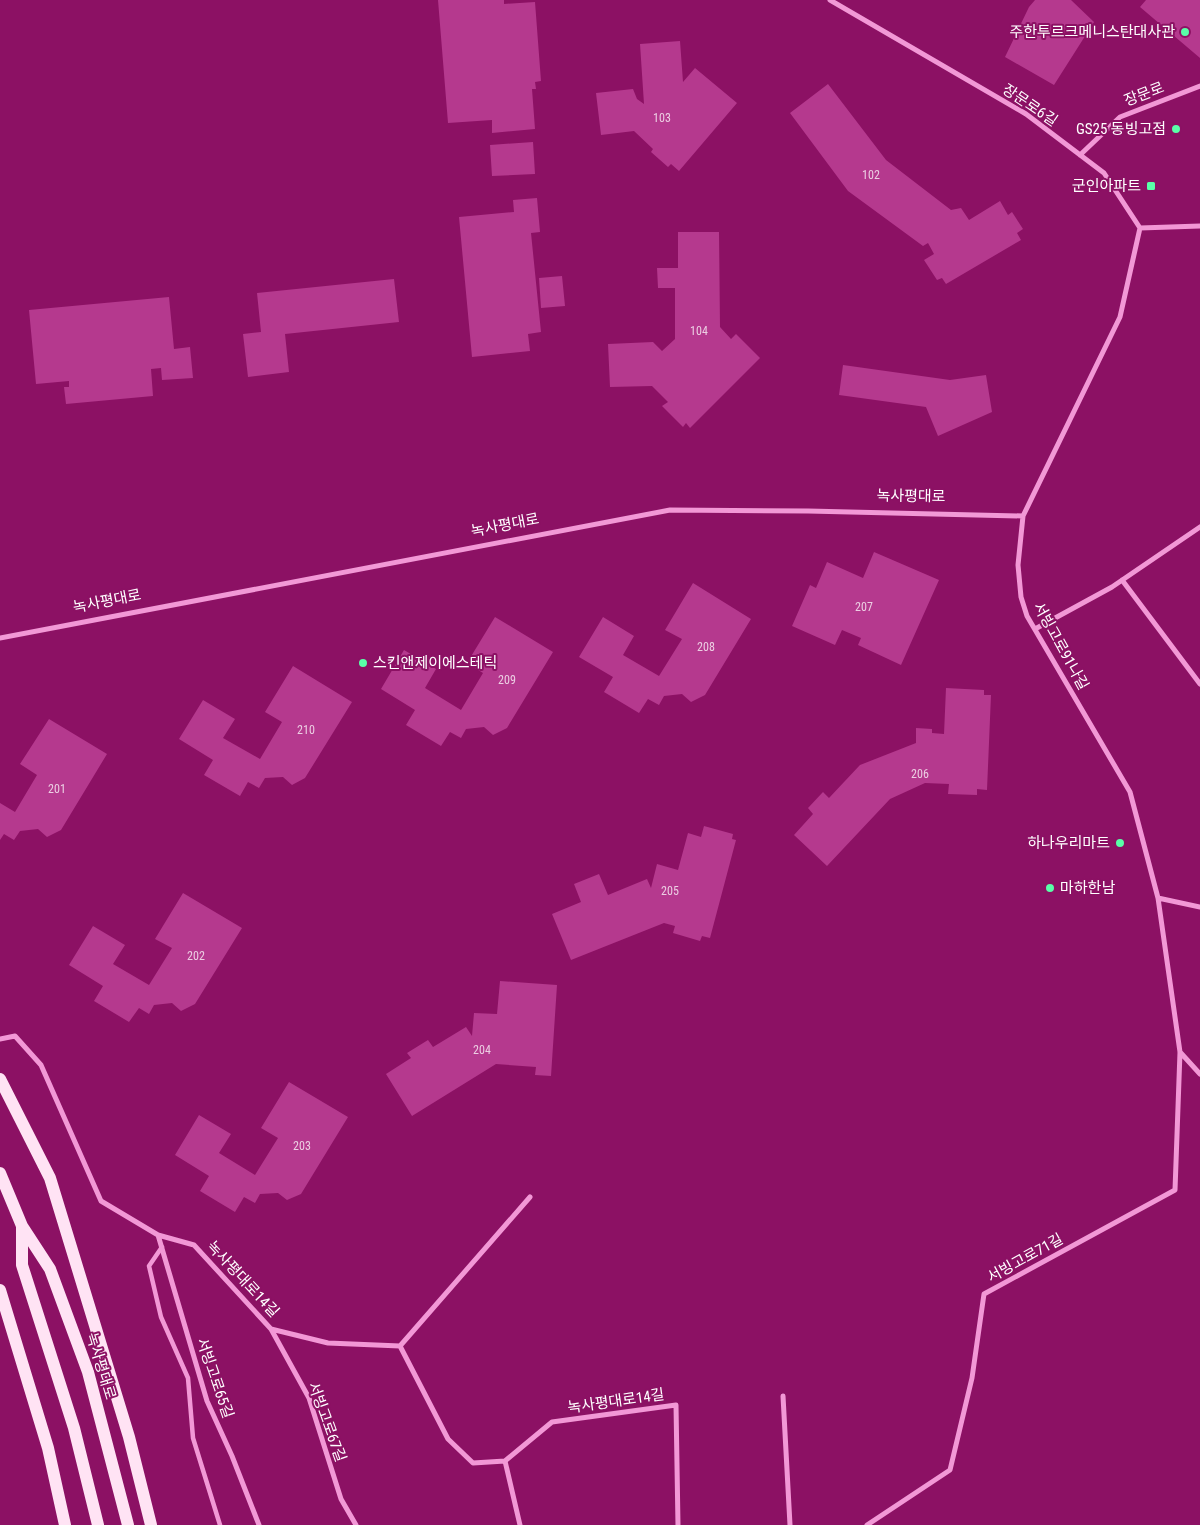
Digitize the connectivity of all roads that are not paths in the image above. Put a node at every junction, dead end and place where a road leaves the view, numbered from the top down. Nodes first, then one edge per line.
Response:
1 (830, 0) edge
2 (1200, 86) edge
3 (1080, 155) junction
4 (1200, 226) edge
5 (1140, 228) junction
6 (1023, 516) junction
7 (1200, 527) edge
8 (1122, 580) junction
9 (1035, 629) junction
10 (0, 638) edge
11 (1200, 684) edge
12 (1158, 898) junction
13 (1200, 907) edge
14 (0, 1040) edge
15 (1180, 1052) junction
16 (1200, 1074) edge
17 (0, 1079) edge
18 (0, 1172) edge
19 (530, 1198) dead end
20 (22, 1226) junction
21 (158, 1235) junction
22 (162, 1248) junction
23 (0, 1290) edge
24 (271, 1328) junction
25 (400, 1346) junction
26 (783, 1396) dead end
27 (505, 1461) junction
28 (65, 1525) edge
29 (98, 1525) edge
30 (128, 1525) edge
31 (151, 1525) edge
32 (220, 1525) edge
33 (259, 1525) edge
34 (356, 1525) edge
35 (520, 1525) edge
36 (678, 1525) edge
37 (790, 1525) edge
38 (867, 1525) edge

1 - 3 street, 장문로6길
2 - 3 street, 장문로
3 - 5 street, 장문로6길
4 - 5 street
5 - 6 street, 서빙고로91나길
6 - 9 street, 서빙고로91나길
6 - 10 street, 녹사평대로
7 - 8 street
8 - 9 street
8 - 11 street
9 - 12 street, 서빙고로91나길
12 - 13 street
12 - 15 street, 서빙고로91나길
14 - 21 street, 녹사평대로14길
15 - 16 street
15 - 38 street, 서빙고로71길
17 - 31 main road
18 - 20 main road, 녹사평대로
19 - 25 street
20 - 29 main road, 녹사평대로
20 - 30 main road, 녹사평대로
21 - 22 street, 서빙고로65길
21 - 24 street, 녹사평대로14길
22 - 32 street
22 - 33 street, 서빙고로65길
23 - 28 main road
24 - 25 street, 녹사평대로14길
24 - 34 street, 서빙고로67길
25 - 27 street
26 - 37 street
27 - 35 street
27 - 36 street, 녹사평대로14길

